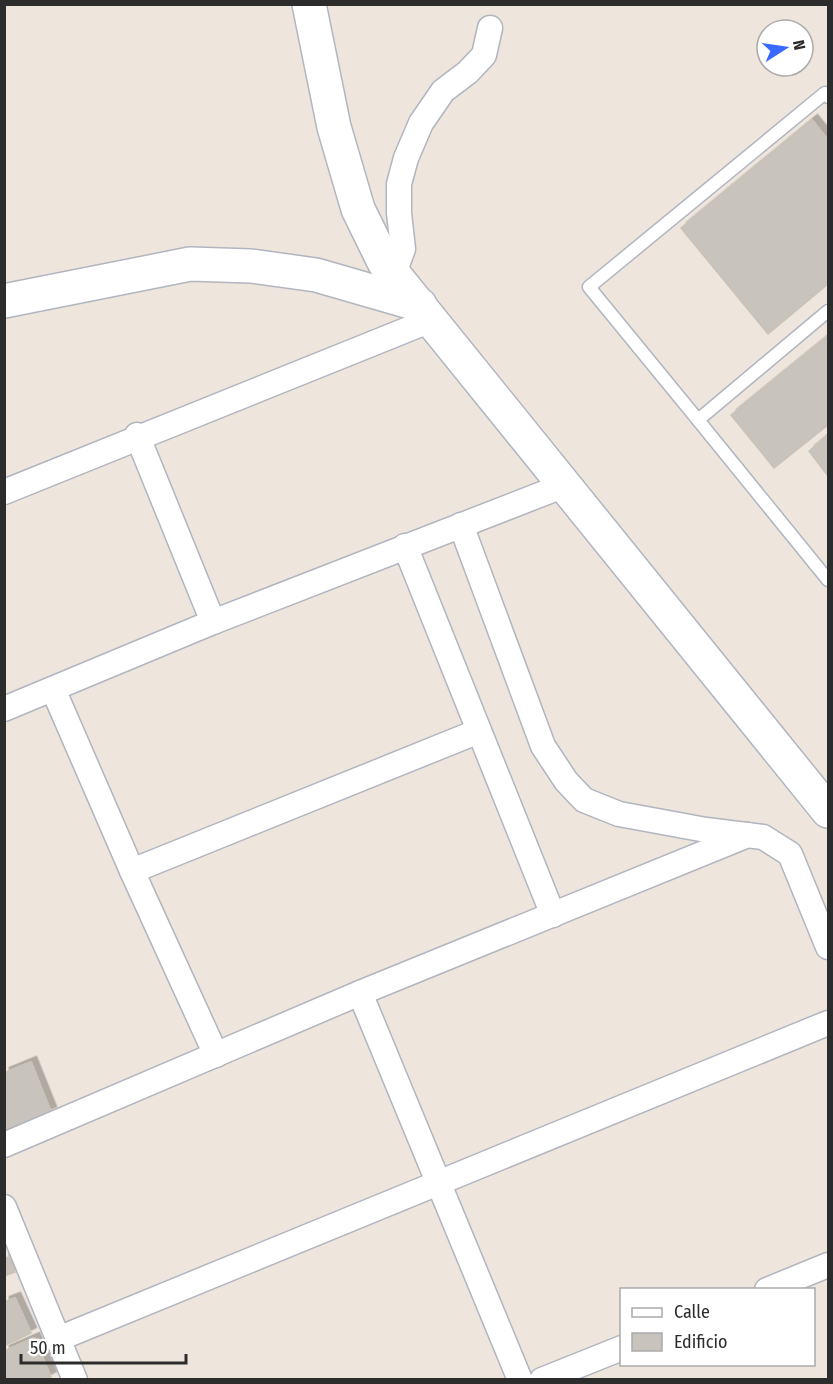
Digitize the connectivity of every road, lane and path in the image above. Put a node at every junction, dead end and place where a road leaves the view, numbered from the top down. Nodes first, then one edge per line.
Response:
1 (309, 4) edge
2 (490, 28) dead end
3 (828, 97) edge
4 (394, 273) junction
5 (4, 301) edge
6 (828, 311) edge
7 (425, 313) junction
8 (698, 420) junction
9 (138, 436) junction
10 (565, 485) junction
11 (4, 492) edge
12 (461, 525) junction
13 (405, 546) junction
14 (828, 580) edge
15 (213, 622) junction
16 (53, 689) junction
17 (4, 709) edge
18 (479, 732) junction
19 (828, 811) edge
20 (748, 836) junction
21 (132, 872) junction
22 (553, 915) junction
23 (828, 947) edge
24 (360, 993) junction
25 (828, 1023) edge
26 (216, 1055) junction
27 (4, 1145) edge
28 (439, 1184) junction
29 (4, 1207) edge
30 (828, 1265) edge
31 (772, 1288) edge
32 (58, 1339) junction
33 (620, 1348) edge
34 (75, 1380) edge
35 (520, 1380) edge
36 (542, 1380) edge

1 - 4 street
2 - 4 street
3 - 8 lane
4 - 7 street
5 - 7 street
6 - 8 lane
7 - 9 street
7 - 10 street
8 - 14 lane
9 - 11 street
9 - 15 street
10 - 12 street
10 - 19 street
12 - 13 street
12 - 20 street
13 - 15 street
13 - 18 street
15 - 16 street
16 - 17 street
16 - 21 street
18 - 21 street
18 - 22 street
20 - 22 street
20 - 23 street
21 - 26 street
22 - 24 street
24 - 26 street
24 - 28 street
25 - 28 street
26 - 27 street
28 - 32 street
28 - 35 street
29 - 32 street
30 - 31 street
32 - 34 street
33 - 36 street

